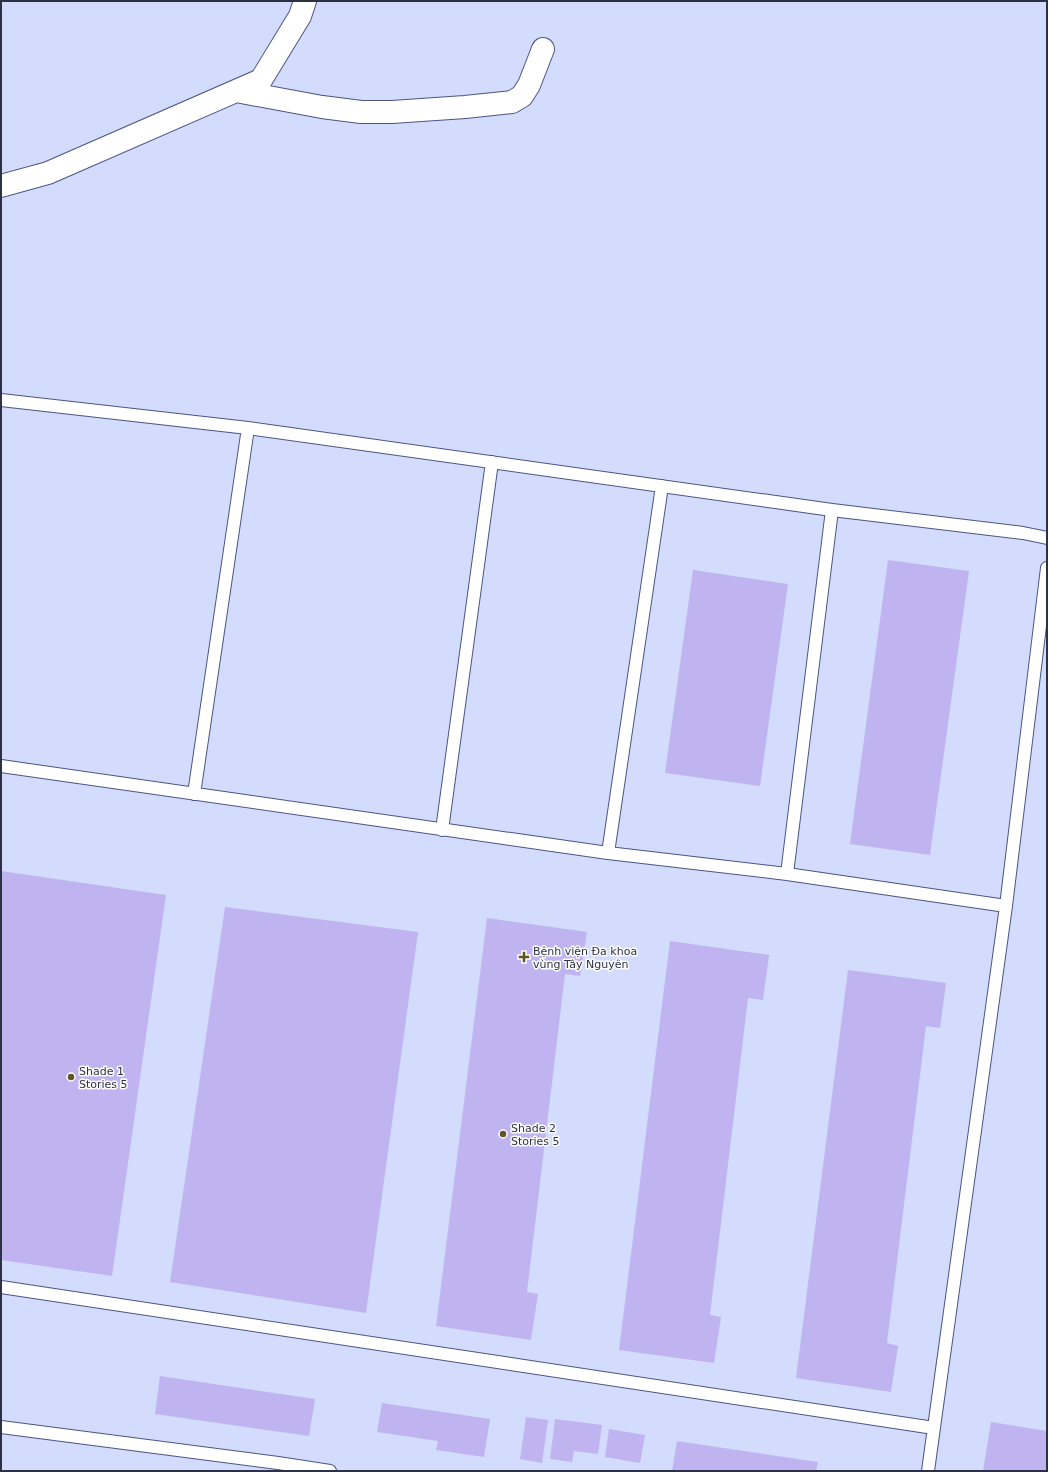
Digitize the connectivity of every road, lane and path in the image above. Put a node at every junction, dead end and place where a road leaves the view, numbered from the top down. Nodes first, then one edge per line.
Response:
1 (305, 1) edge
2 (543, 49) dead end
3 (236, 91) junction
4 (1, 186) edge
5 (1, 400) edge
6 (248, 428) junction
7 (492, 462) junction
8 (662, 486) junction
9 (832, 510) junction
10 (1047, 538) edge
11 (1047, 568) edge
12 (1, 766) edge
13 (194, 794) junction
14 (442, 830) junction
15 (608, 853) junction
16 (787, 874) junction
17 (1006, 906) junction
18 (1, 1287) edge
19 (1, 1427) edge
20 (934, 1428) junction
21 (330, 1471) edge
22 (928, 1471) edge

1 - 3 street
2 - 3 street
3 - 4 street
5 - 6 lane
6 - 7 lane
6 - 13 lane
7 - 8 lane
7 - 14 lane
8 - 9 lane
8 - 15 lane
9 - 10 lane
9 - 16 lane
11 - 17 lane
12 - 13 lane
13 - 14 lane
14 - 15 lane
15 - 16 lane
16 - 17 lane
17 - 20 lane
18 - 20 lane
19 - 21 lane
20 - 22 lane

